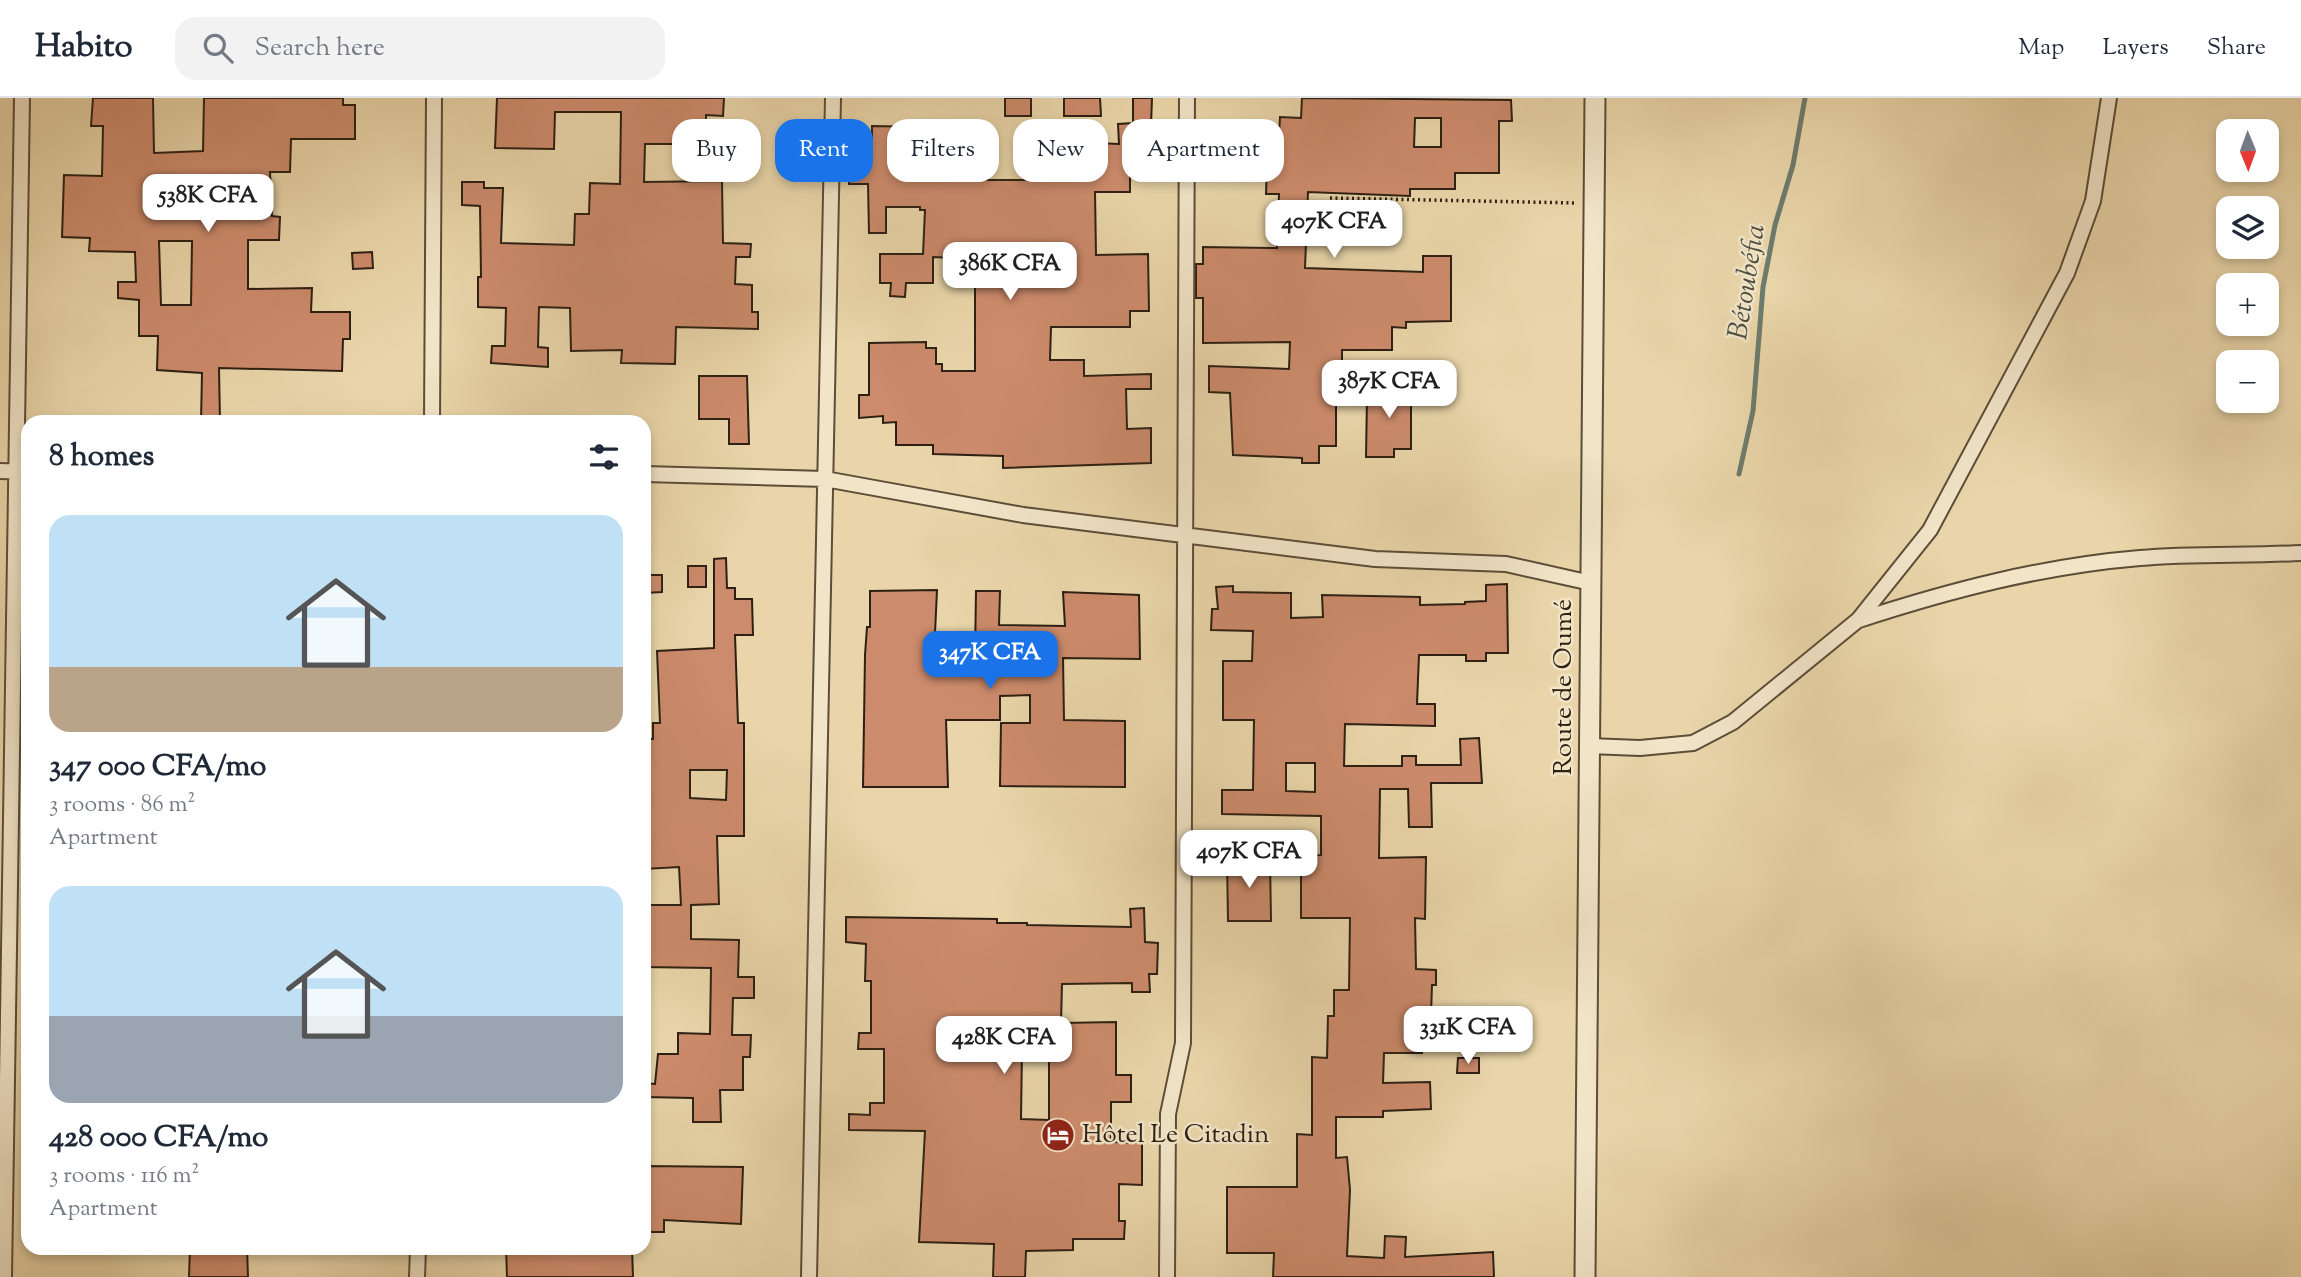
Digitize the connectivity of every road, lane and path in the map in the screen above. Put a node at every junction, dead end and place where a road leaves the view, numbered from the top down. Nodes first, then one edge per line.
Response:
1 (22, 98) edge
2 (434, 98) edge
3 (833, 98) edge
4 (1187, 98) edge
5 (1595, 98) edge
6 (2109, 98) edge
7 (1330, 198) dead end
8 (1594, 204) junction
9 (22, 415) edge
10 (432, 415) edge
11 (0, 471) edge
12 (21, 472) edge
13 (651, 474) edge
14 (825, 479) junction
15 (21, 517) edge
16 (1185, 537) junction
17 (2301, 553) edge
18 (1591, 583) junction
19 (1858, 620) junction
20 (1589, 746) junction
21 (418, 1255) edge
22 (4, 1277) edge
23 (417, 1277) edge
24 (810, 1277) edge
25 (1167, 1277) edge
26 (1585, 1277) edge

1 - 9 street
2 - 10 street
3 - 14 street
4 - 16 street
5 - 8 street, Route de Oumé
6 - 19 street
7 - 8 path
8 - 18 street, Route de Oumé
11 - 12 street
13 - 14 street
14 - 16 street
14 - 24 street
15 - 22 street
16 - 18 street
16 - 25 street
17 - 19 street
18 - 20 street, Route de Oumé
19 - 20 street
20 - 26 street, Route de Oumé
21 - 23 street

